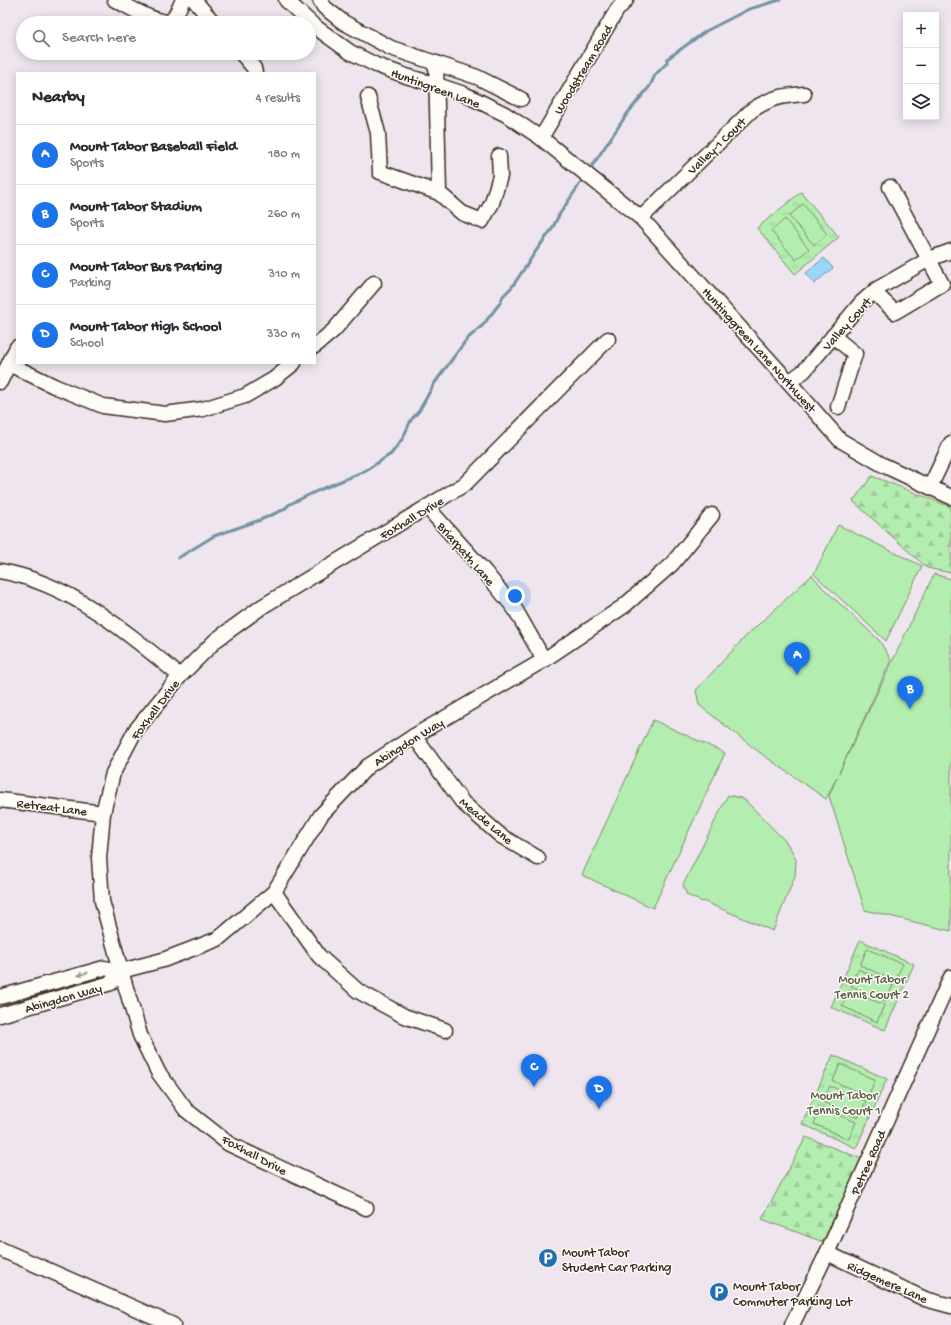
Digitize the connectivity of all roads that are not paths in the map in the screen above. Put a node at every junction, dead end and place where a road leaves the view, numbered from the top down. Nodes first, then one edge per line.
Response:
1 (115, 0) edge
2 (183, 0) edge
3 (194, 0) edge
4 (286, 0) edge
5 (320, 0) edge
6 (626, 0) edge
7 (148, 16) edge
8 (176, 16) edge
9 (208, 16) edge
10 (303, 16) edge
11 (316, 27) edge
12 (247, 60) edge
13 (436, 63) junction
14 (255, 72) edge
15 (437, 85) junction
16 (804, 94) dead end
17 (368, 98) dead end
18 (521, 99) dead end
19 (541, 138) junction
20 (499, 156) dead end
21 (587, 175) joint
22 (890, 187) dead end
23 (439, 193) junction
24 (641, 218) junction
25 (951, 251) edge
26 (929, 259) junction
27 (374, 283) dead end
28 (874, 292) junction
29 (833, 336) junction
30 (608, 339) dead end
31 (316, 345) edge
32 (16, 349) edge
33 (9, 364) junction
34 (293, 364) edge
35 (0, 382) edge
36 (790, 382) junction
37 (838, 407) dead end
38 (951, 443) edge
39 (930, 487) junction
40 (951, 497) edge
41 (426, 507) junction
42 (712, 515) dead end
43 (0, 571) edge
44 (544, 660) junction
45 (180, 676) junction
46 (414, 736) junction
47 (0, 800) edge
48 (103, 813) junction
49 (538, 858) dead end
50 (274, 892) junction
51 (121, 971) junction
52 (951, 977) edge
53 (0, 997) edge
54 (0, 1015) edge
55 (445, 1030) dead end
56 (366, 1208) dead end
57 (0, 1249) edge
58 (827, 1253) junction
59 (951, 1306) edge
60 (174, 1325) edge
61 (792, 1325) edge

1 - 7 street
2 - 8 street
3 - 9 street
4 - 10 street, Huntingreen Lane
5 - 13 street
6 - 19 street, Woodstream Road
11 - 15 street, Huntingreen Lane
12 - 14 street
13 - 15 street
13 - 18 street
15 - 19 street, Huntingreen Lane
15 - 23 street
16 - 24 street, Valley-1 Court
17 - 23 street
19 - 21 street, Huntingreen Lane
20 - 23 street
21 - 24 street, Huntinggreen Lane Northwest
22 - 26 street
24 - 36 street, Huntinggreen Lane Northwest
25 - 26 street, Valley Court
26 - 28 street, Valley Court
26 - 28 street
27 - 31 street
28 - 29 street, Valley Court
29 - 36 street, Valley Court
29 - 37 street
30 - 41 street, Foxhall Drive
32 - 33 street
33 - 34 street
33 - 35 street
36 - 39 street, Huntinggreen Lane Northwest
38 - 39 street
39 - 40 street, Huntinggreen Lane Northwest
41 - 44 street, Briarpath Lane
41 - 45 street, Foxhall Drive
42 - 44 street, Abingdon Way
43 - 45 street
44 - 46 street, Abingdon Way
45 - 48 street, Foxhall Drive
46 - 49 street, Meade Lane
46 - 50 street, Abingdon Way
47 - 48 street, Retreat Lane
48 - 51 street, Foxhall Drive
50 - 51 street, Abingdon Way
50 - 55 street
51 -> 53 street, Abingdon Way
51 - 54 street, Abingdon Way
51 - 56 street, Foxhall Drive
52 - 58 street, Petree Road
57 - 60 street
58 - 59 street, Ridgemere Lane
58 - 61 street, Petree Road

